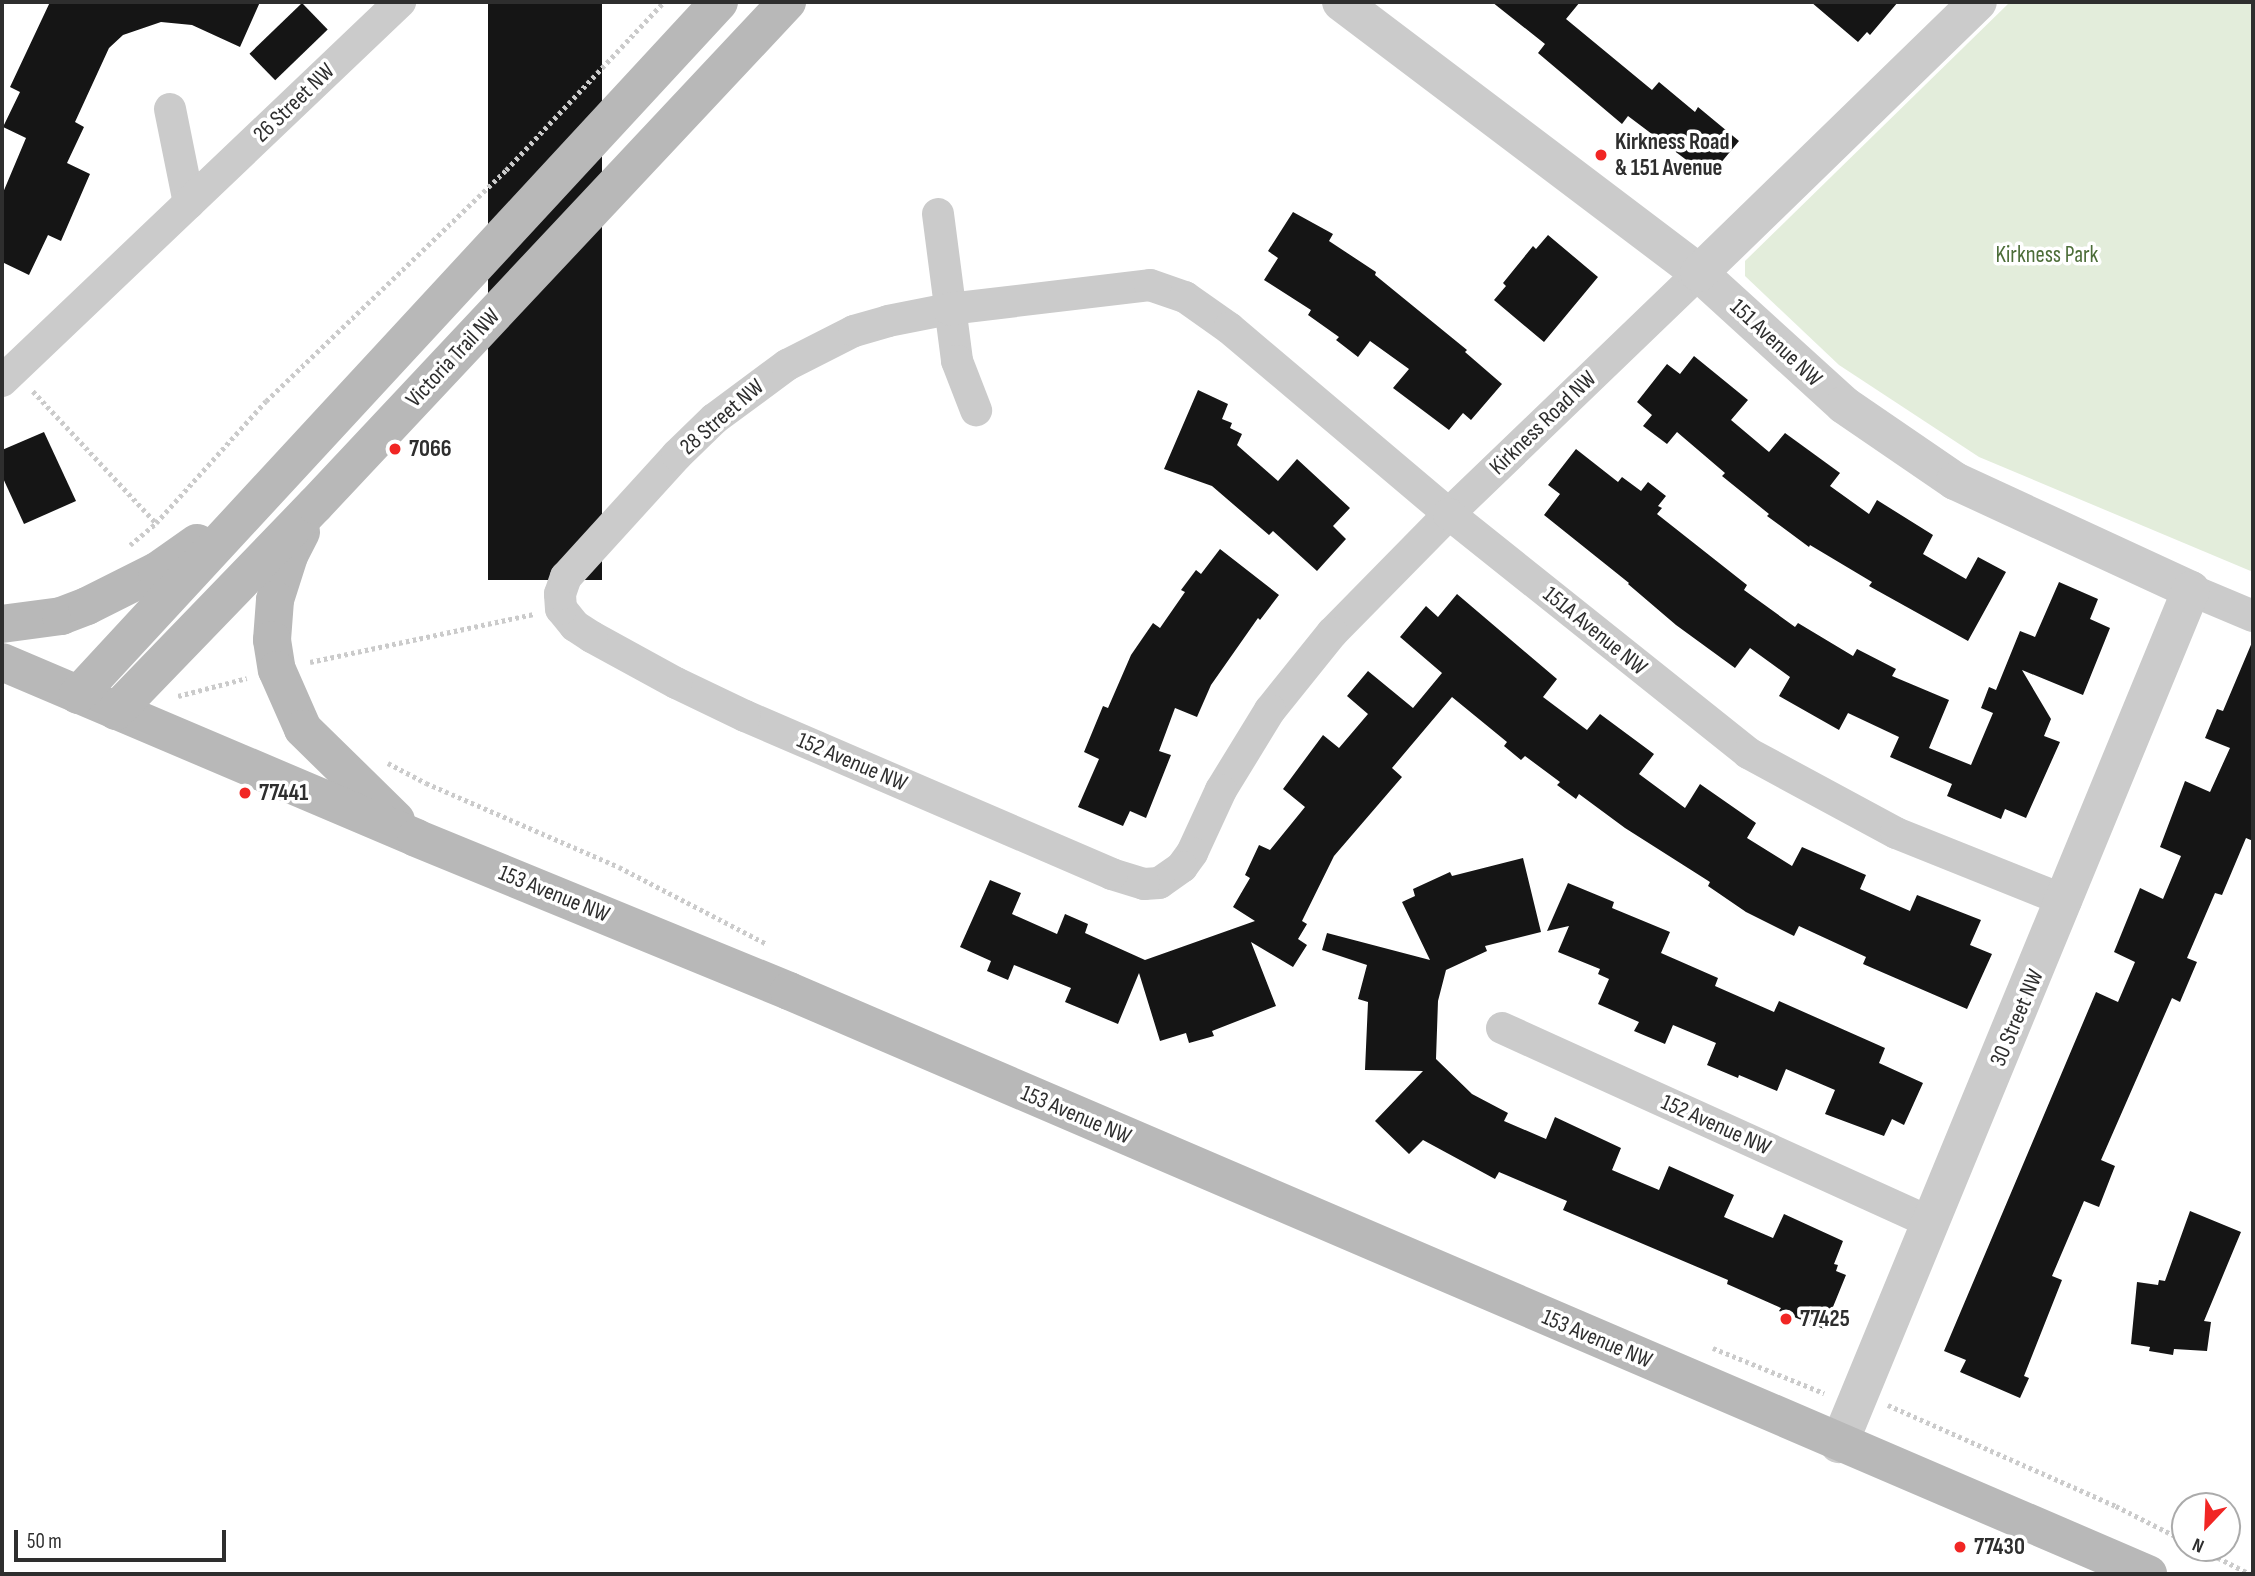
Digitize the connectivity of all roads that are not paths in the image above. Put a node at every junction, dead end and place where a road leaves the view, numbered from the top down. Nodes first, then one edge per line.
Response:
1 (400, 2) edge
2 (719, 2) edge
3 (787, 2) edge
4 (1341, 2) edge
5 (1975, 3) edge
6 (170, 108) dead end
7 (189, 204) junction
8 (938, 214) dead end
9 (1699, 273) junction
10 (1168, 290) joint
11 (948, 309) junction
12 (8, 376) edge
13 (976, 410) dead end
14 (282, 473) junction
15 (314, 505) junction
16 (1449, 514) junction
17 (2191, 590) junction
18 (561, 609) joint
19 (2253, 616) edge
20 (2, 624) edge
21 (2, 662) edge
22 (78, 695) junction
23 (116, 711) junction
24 (416, 838) junction
25 (1159, 883) joint
26 (2066, 901) junction
27 (1502, 1028) dead end
28 (1931, 1223) junction
29 (1839, 1444) junction
30 (2148, 1574) edge

1 - 7 street, 26 Street NW
2 - 14 main road, Victoria Trail NW
3 - 15 main road, Victoria Trail NW
4 - 9 street, 151 Avenue NW
5 - 9 street, Kirkness Road NW
6 - 7 street
7 - 12 street, 26 Street NW
8 - 11 street
9 - 16 street, Kirkness Road NW
9 - 17 street, 151 Avenue NW
10 - 11 street, 28 Street NW
10 - 16 street, 151A Avenue NW
11 - 13 street
11 - 18 street, 28 Street NW
14 - 20 main road
14 - 22 main road, Victoria Trail NW
15 - 23 main road, Victoria Trail NW
15 - 24 main road
16 - 25 street, Kirkness Road NW
16 - 26 street, 151A Avenue NW
17 - 19 street, 151 Avenue NW
17 - 26 street, 30 Street NW
18 - 25 street, 152 Avenue NW
21 - 22 main road, 153 Avenue NW
22 - 23 main road, 153 Avenue NW
23 - 24 main road, 153 Avenue NW
24 - 29 main road, 153 Avenue NW
26 - 28 street, 30 Street NW
27 - 28 street, 152 Avenue NW
28 - 29 street, 30 Street NW
29 - 30 main road, 153 Avenue NW

